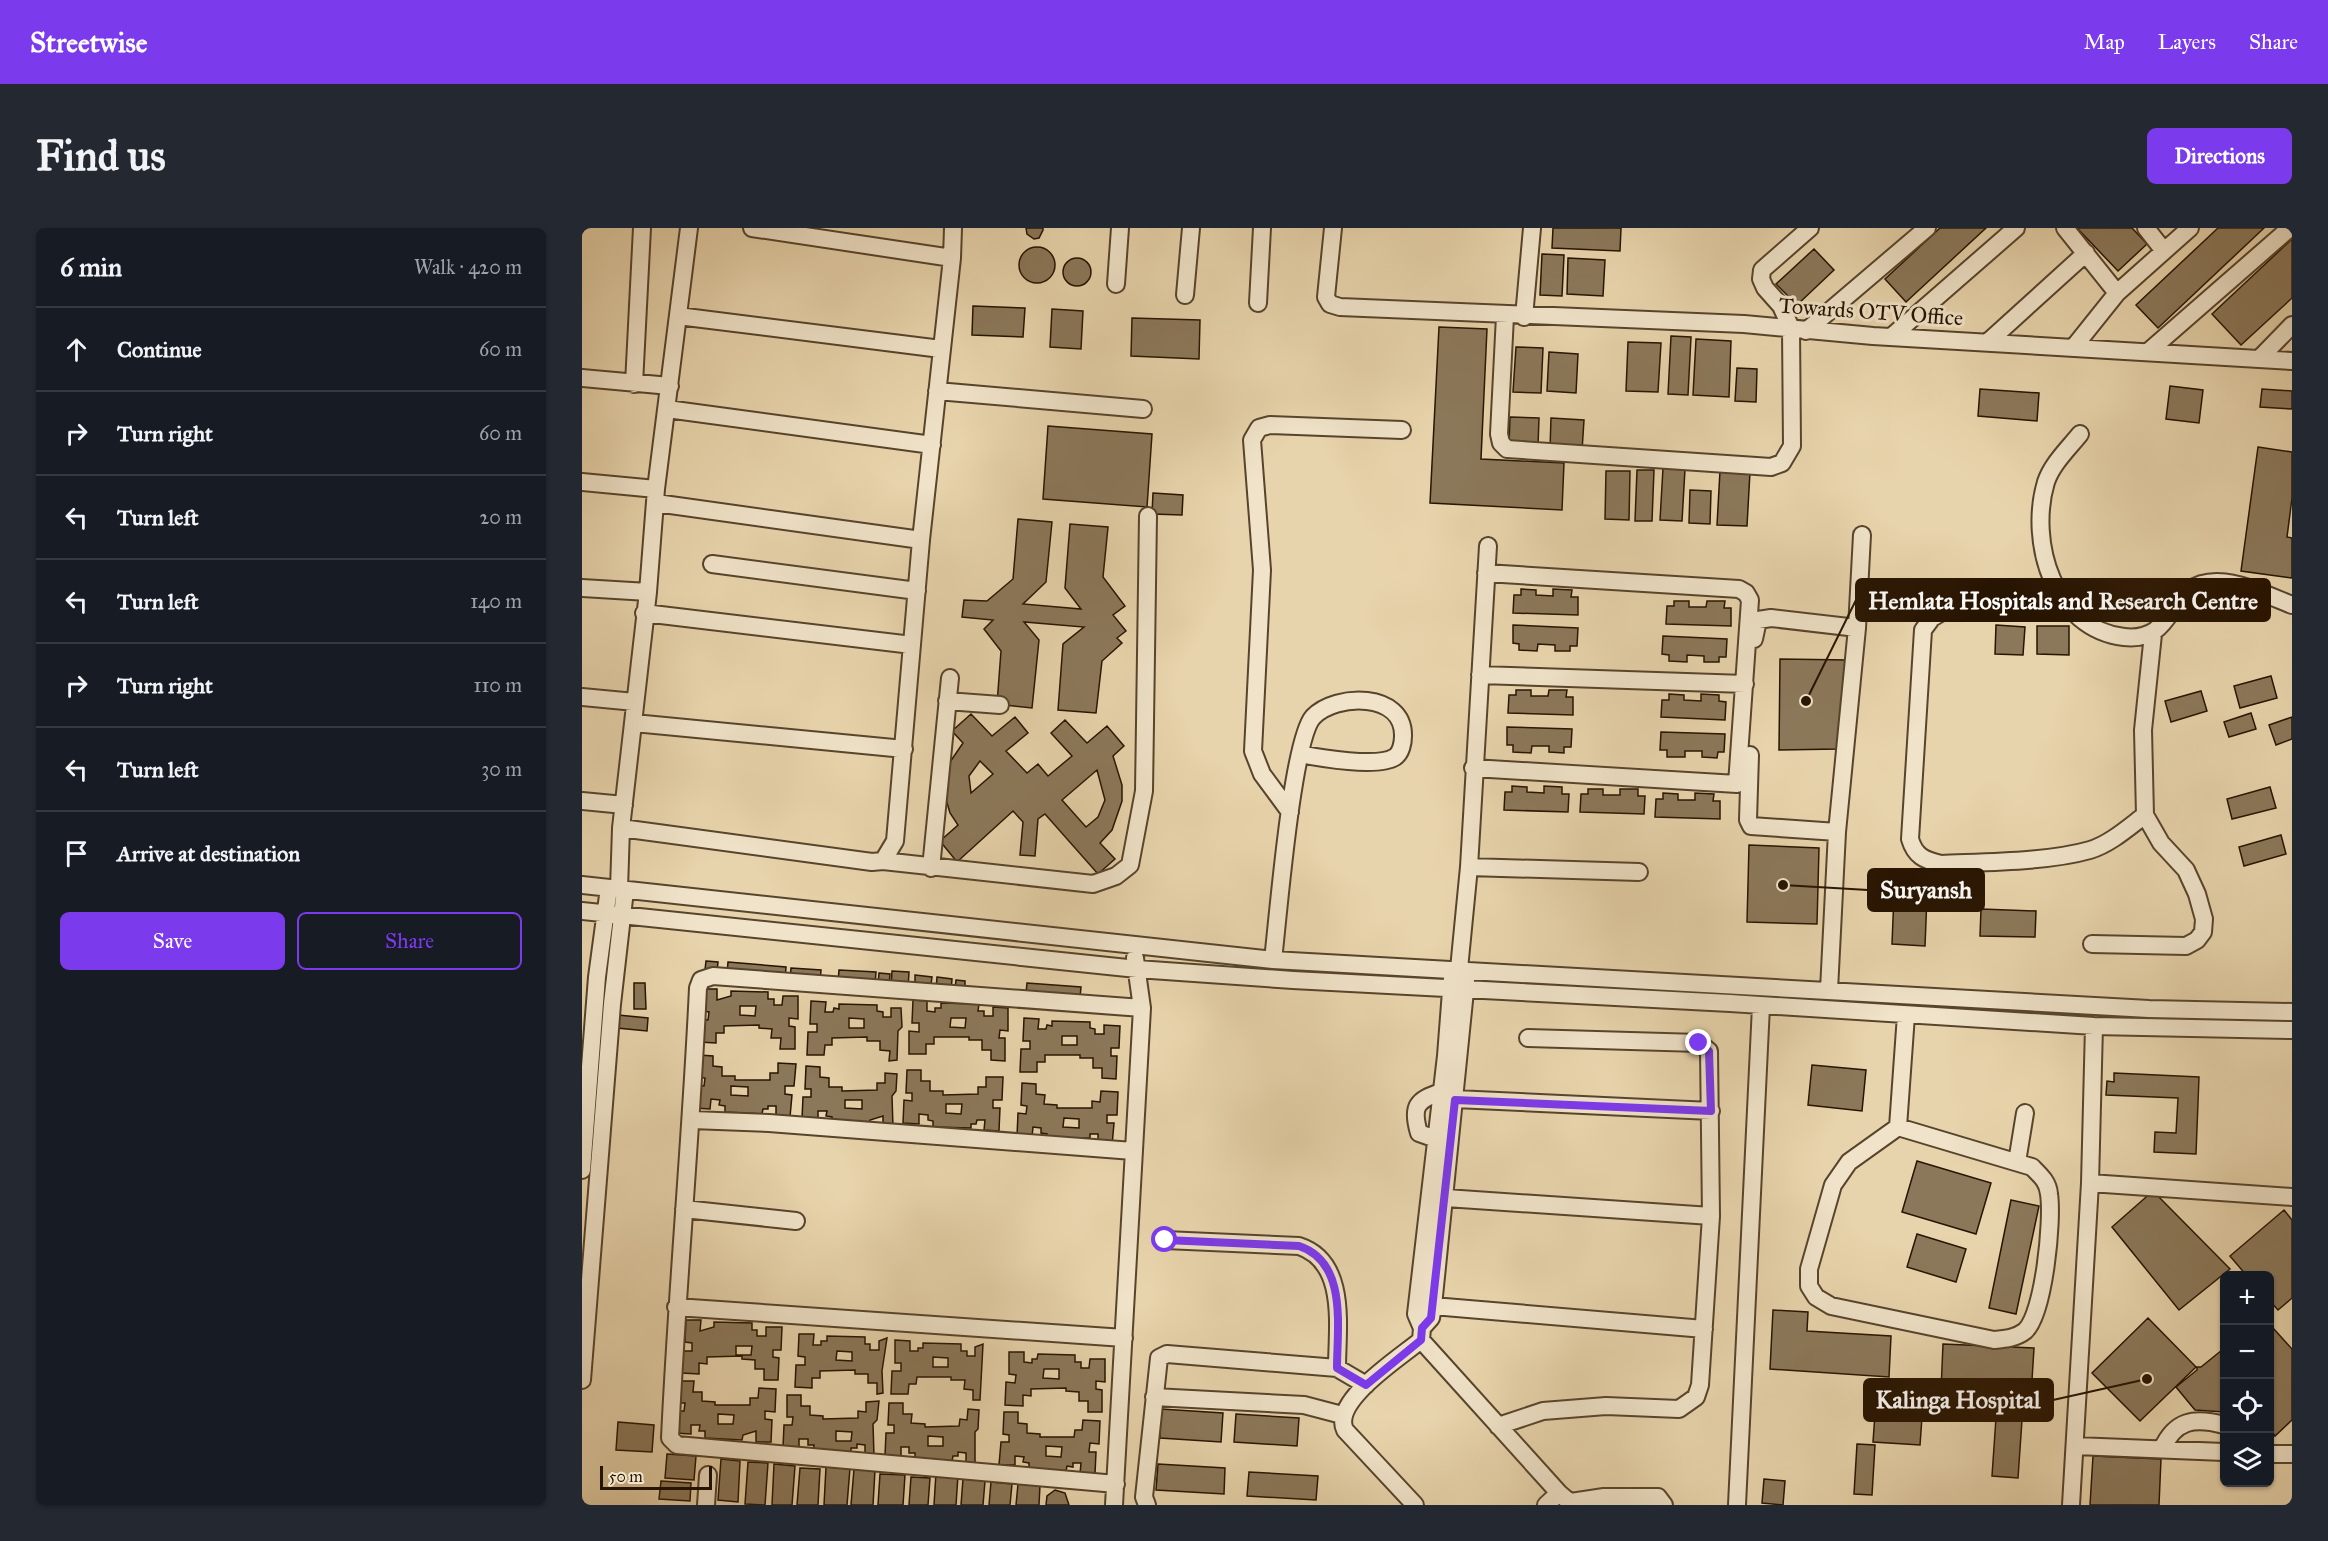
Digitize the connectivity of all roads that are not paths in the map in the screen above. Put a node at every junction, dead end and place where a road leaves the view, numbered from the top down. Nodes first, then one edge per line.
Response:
1 (642, 228) edge
2 (689, 228) edge
3 (752, 228) edge
4 (953, 228) edge
5 (1120, 228) edge
6 (1191, 228) edge
7 (1262, 228) edge
8 (1333, 228) edge
9 (1532, 228) edge
10 (1810, 228) edge
11 (1927, 228) edge
12 (2016, 228) edge
13 (2065, 228) edge
14 (2146, 228) edge
15 (2190, 228) edge
16 (2290, 228) edge
17 (2164, 251) junction
18 (2086, 253) junction
19 (952, 258) junction
20 (1116, 284) dead end
21 (2117, 293) junction
22 (1185, 295) dead end
23 (1258, 303) dead end
24 (678, 316) junction
25 (1505, 316) junction
26 (1524, 317) junction
27 (2292, 325) edge
28 (1799, 330) junction
29 (1891, 337) junction
30 (1988, 342) junction
31 (2073, 348) junction
32 (941, 349) junction
33 (2149, 351) junction
34 (2259, 359) junction
35 (2292, 361) edge
36 (582, 378) edge
37 (634, 384) junction
38 (670, 386) junction
39 (937, 391) junction
40 (667, 409) junction
41 (1143, 409) dead end
42 (1402, 430) dead end
43 (2080, 434) dead end
44 (932, 444) junction
45 (582, 482) edge
46 (656, 496) junction
47 (1148, 516) dead end
48 (1862, 535) dead end
49 (921, 540) junction
50 (1488, 546) dead end
51 (712, 564) dead end
52 (1486, 573) junction
53 (582, 588) edge
54 (917, 591) junction
55 (648, 592) junction
56 (2061, 600) junction
57 (2292, 605) edge
58 (644, 613) junction
59 (1857, 628) junction
60 (2153, 634) junction
61 (912, 645) junction
62 (1480, 675) junction
63 (950, 678) dead end
64 (1745, 684) junction
65 (582, 697) edge
66 (948, 701) junction
67 (635, 702) junction
68 (1000, 705) dead end
69 (634, 723) junction
70 (904, 749) junction
71 (1300, 754) junction
72 (1473, 768) junction
73 (582, 801) edge
74 (624, 805) junction
75 (1290, 812) junction
76 (2145, 815) junction
77 (621, 828) junction
78 (1837, 832) junction
79 (883, 861) junction
80 (1469, 867) junction
81 (931, 868) junction
82 (1639, 872) dead end
83 (582, 885) edge
84 (617, 889) junction
85 (582, 911) edge
86 (614, 914) junction
87 (2092, 944) dead end
88 (1131, 945) junction
89 (1273, 960) junction
90 (1137, 969) junction
91 (1459, 970) junction
92 (1458, 990) junction
93 (1829, 990) junction
94 (1761, 1006) junction
95 (1142, 1008) junction
96 (2292, 1012) edge
97 (1905, 1016) junction
98 (2094, 1026) junction
99 (2292, 1030) edge
100 (1528, 1038) dead end
101 (594, 1058) edge
102 (1448, 1096) junction
103 (1711, 1111) junction
104 (2025, 1113) dead end
105 (692, 1120) junction
106 (1898, 1127) junction
107 (1436, 1139) junction
108 (1133, 1151) junction
109 (2017, 1162) junction
110 (582, 1170) edge
111 (2090, 1183) junction
112 (2292, 1197) edge
113 (1446, 1198) junction
114 (684, 1209) junction
115 (1711, 1216) junction
116 (588, 1221) edge
117 (796, 1221) dead end
118 (1165, 1240) dead end
119 (1433, 1306) junction
120 (676, 1307) junction
121 (1704, 1329) junction
122 (1421, 1334) junction
123 (1124, 1338) junction
124 (1337, 1368) junction
125 (582, 1380) edge
126 (1366, 1385) junction
127 (1154, 1397) junction
128 (1342, 1415) junction
129 (2220, 1425) edge
130 (1498, 1426) junction
131 (2076, 1446) junction
132 (2162, 1449) junction
133 (2220, 1452) edge
134 (2274, 1454) edge
135 (2292, 1455) edge
136 (708, 1475) dead end
137 (1116, 1484) junction
138 (1568, 1500) edge
139 (706, 1505) edge
140 (1114, 1505) edge
141 (1147, 1505) edge
142 (1415, 1505) edge
143 (1546, 1505) edge
144 (1664, 1505) edge
145 (1737, 1505) edge
146 (2071, 1505) edge

1 - 37 street
2 - 24 street
3 - 19 street
4 - 19 street
5 - 20 street
6 - 22 street
7 - 23 street
8 - 25 street, Towards OTV Office
9 - 26 street
10 - 28 street
11 - 28 street
12 - 29 street
13 - 18 street
14 - 17 street
15 - 17 street
16 - 33 street
17 - 21 street
18 - 21 street
18 - 30 street
19 - 32 street
21 - 31 street
24 - 32 street
24 - 38 street
25 - 26 street, Towards OTV Office
25 - 28 street
26 - 28 street, Towards OTV Office
27 - 34 street
28 - 29 street, Towards OTV Office
29 - 30 street, Towards OTV Office
30 - 31 street, Towards OTV Office
31 - 33 street, Towards OTV Office
32 - 39 street
33 - 34 street, Towards OTV Office
34 - 35 street, Towards OTV Office
36 - 37 street
37 - 38 street
38 - 40 street
39 - 41 street
39 - 44 street
40 - 44 street
40 - 46 street
42 - 75 street
43 - 56 street
44 - 49 street
45 - 46 street
46 - 49 street
46 - 55 street
47 - 81 street
48 - 59 street
49 - 54 street
50 - 52 street
51 - 54 street
52 - 62 street
52 - 64 street
53 - 55 street
54 - 61 street
55 - 58 street
56 - 60 street
56 - 76 street
57 - 60 street
58 - 61 street
58 - 67 street
59 - 78 street
59 - 78 street
60 - 76 street
61 - 70 street
62 - 64 street
62 - 72 street
63 - 66 street
64 - 72 street
65 - 67 street
66 - 68 street
66 - 81 street
67 - 69 street
69 - 70 street
69 - 74 street
70 - 79 street
71 - 71 street
71 - 75 street
72 - 80 street
73 - 74 street
74 - 77 street
75 - 89 street
76 - 87 street
77 - 79 street
77 - 84 street
78 - 93 street
79 - 81 street
80 - 82 street
80 - 91 street
83 - 84 street
84 - 86 street
84 - 88 street
85 - 86 street
86 - 90 street
86 - 101 street
88 - 89 street
88 - 90 street
89 - 91 street
90 - 92 street
90 - 95 street
91 - 92 street
91 - 93 street
92 - 94 street
92 - 102 street
93 - 96 street
94 - 97 street
94 - 145 street
95 - 105 street
95 - 108 street
97 - 98 street
97 - 106 street
98 - 99 street
98 - 111 street
100 - 103 street
101 - 110 street
101 - 116 street
102 - 103 street
102 - 107 street
102 - 107 street
102 - 113 street
103 - 115 street
104 - 109 street
105 - 108 street
105 - 114 street
106 - 109 street
106 - 109 street
107 - 122 street
108 - 123 street
111 - 112 street
111 - 131 street
113 - 115 street
113 - 119 street
114 - 117 street
114 - 120 street
115 - 121 street
116 - 125 street
118 - 124 street
119 - 121 street
119 - 122 street
120 - 123 street
120 - 137 street
121 - 130 street
122 - 126 street
122 - 130 street
123 - 137 street
124 - 126 street
124 - 127 street
126 - 128 street
127 - 128 street
127 - 141 street
128 - 142 street
129 - 132 street
130 - 138 street
131 - 132 street
131 - 146 street
132 - 133 street
134 - 135 street
136 - 139 street
137 - 140 street
138 - 143 street
138 - 144 street

